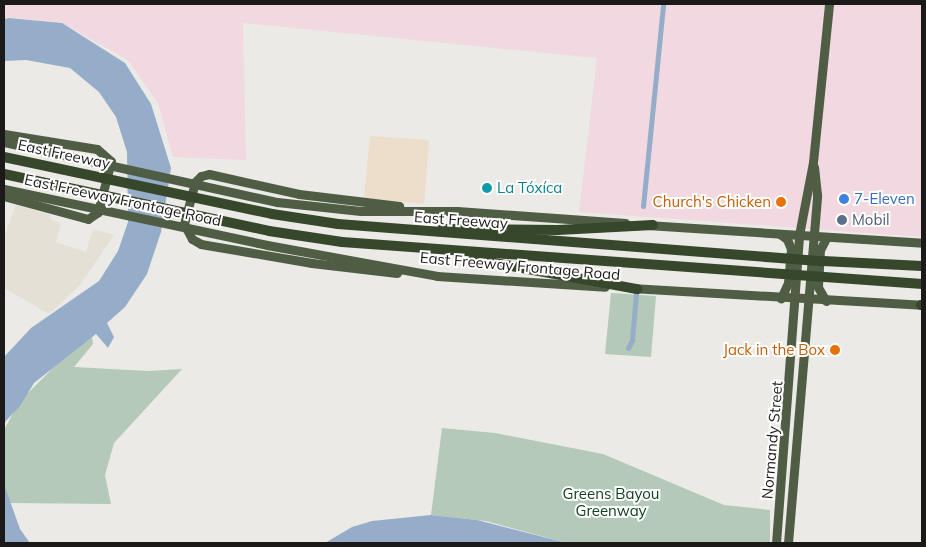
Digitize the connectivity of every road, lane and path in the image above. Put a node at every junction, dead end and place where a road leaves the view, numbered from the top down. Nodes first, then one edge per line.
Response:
1 (829, 4) edge
2 (4, 134) edge
3 (4, 142) edge
4 (4, 157) edge
5 (813, 162) junction
6 (4, 174) edge
7 (4, 189) edge
8 (4, 196) edge
9 (457, 211) junction
10 (653, 225) junction
11 (398, 231) junction
12 (780, 234) junction
13 (799, 236) junction
14 (814, 237) junction
15 (826, 238) junction
16 (922, 243) edge
17 (435, 251) junction
18 (922, 266) edge
19 (437, 276) junction
20 (922, 284) edge
21 (637, 288) junction
22 (781, 298) junction
23 (794, 298) junction
24 (808, 300) junction
25 (826, 302) junction
26 (922, 305) edge
27 (776, 543) edge
28 (788, 543) edge

1 - 5 main road, Normandy Street
2 - 8 main road
3 - 9 main road, East Freeway Frontage Road
4 - 11 highway, East Freeway
5 - 13 main road, Normandy Street
5 - 14 main road, Normandy Street
6 - 17 highway
7 - 19 main road, East Freeway Frontage Road
9 - 10 main road, East Freeway Frontage Road
9 - 19 main road
10 - 11 highway
10 - 12 main road, East Freeway Frontage Road
11 - 18 highway, East Freeway
12 - 13 main road, East Freeway Frontage Road
12 - 22 main road
13 - 14 main road, East Freeway Frontage Road
13 - 23 main road, Normandy Street
14 - 15 main road, East Freeway Frontage Road
14 - 24 main road, Normandy Street
15 - 16 main road, East Freeway Frontage Road
15 - 25 main road
17 - 20 highway
17 - 21 highway
19 - 21 main road, East Freeway Frontage Road
21 - 22 main road, East Freeway Frontage Road
22 - 23 main road, East Freeway Frontage Road
23 - 24 main road, East Freeway Frontage Road
23 - 27 main road, Normandy Street
24 - 25 main road, East Freeway Frontage Road
24 - 28 main road, Normandy Street
25 - 26 main road, East Freeway Frontage Road

